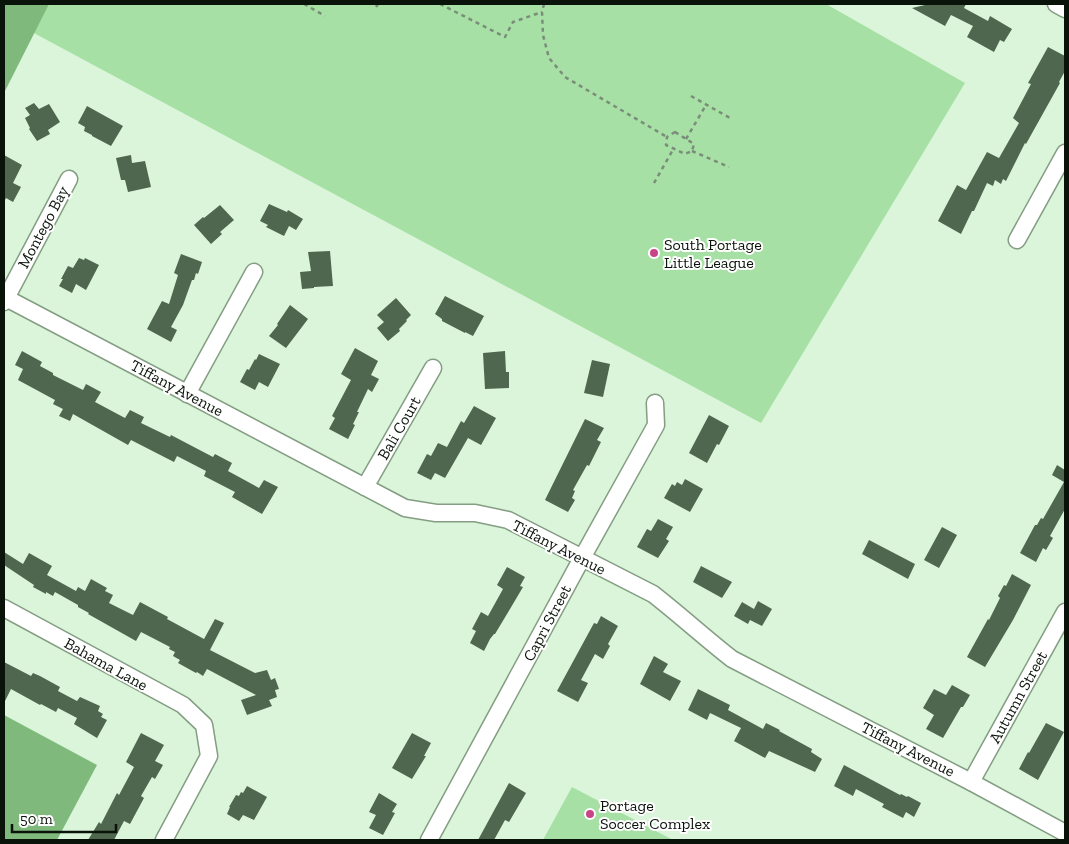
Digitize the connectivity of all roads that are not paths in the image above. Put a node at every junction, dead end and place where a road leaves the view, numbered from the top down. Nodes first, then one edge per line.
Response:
1 (1056, 4) edge
2 (1065, 9) edge
3 (1065, 153) edge
4 (69, 179) dead end
5 (1017, 240) dead end
6 (254, 272) dead end
7 (5, 300) edge
8 (433, 368) dead end
9 (187, 394) junction
10 (655, 404) dead end
11 (365, 487) junction
12 (582, 558) junction
13 (4, 608) edge
14 (1065, 612) edge
15 (971, 782) junction
16 (1065, 833) edge
17 (164, 840) edge
18 (429, 840) edge

1 - 2 street
3 - 5 street
4 - 7 street, Montego Bay
6 - 9 street
7 - 9 street, Tiffany Avenue
8 - 11 street, Bali Court
9 - 11 street, Tiffany Avenue
10 - 12 street, Capri Street
11 - 12 street, Tiffany Avenue
12 - 15 street, Tiffany Avenue
12 - 18 street, Capri Street
13 - 17 street, Bahama Lane
14 - 15 street, Autumn Street
15 - 16 street, Tiffany Avenue

